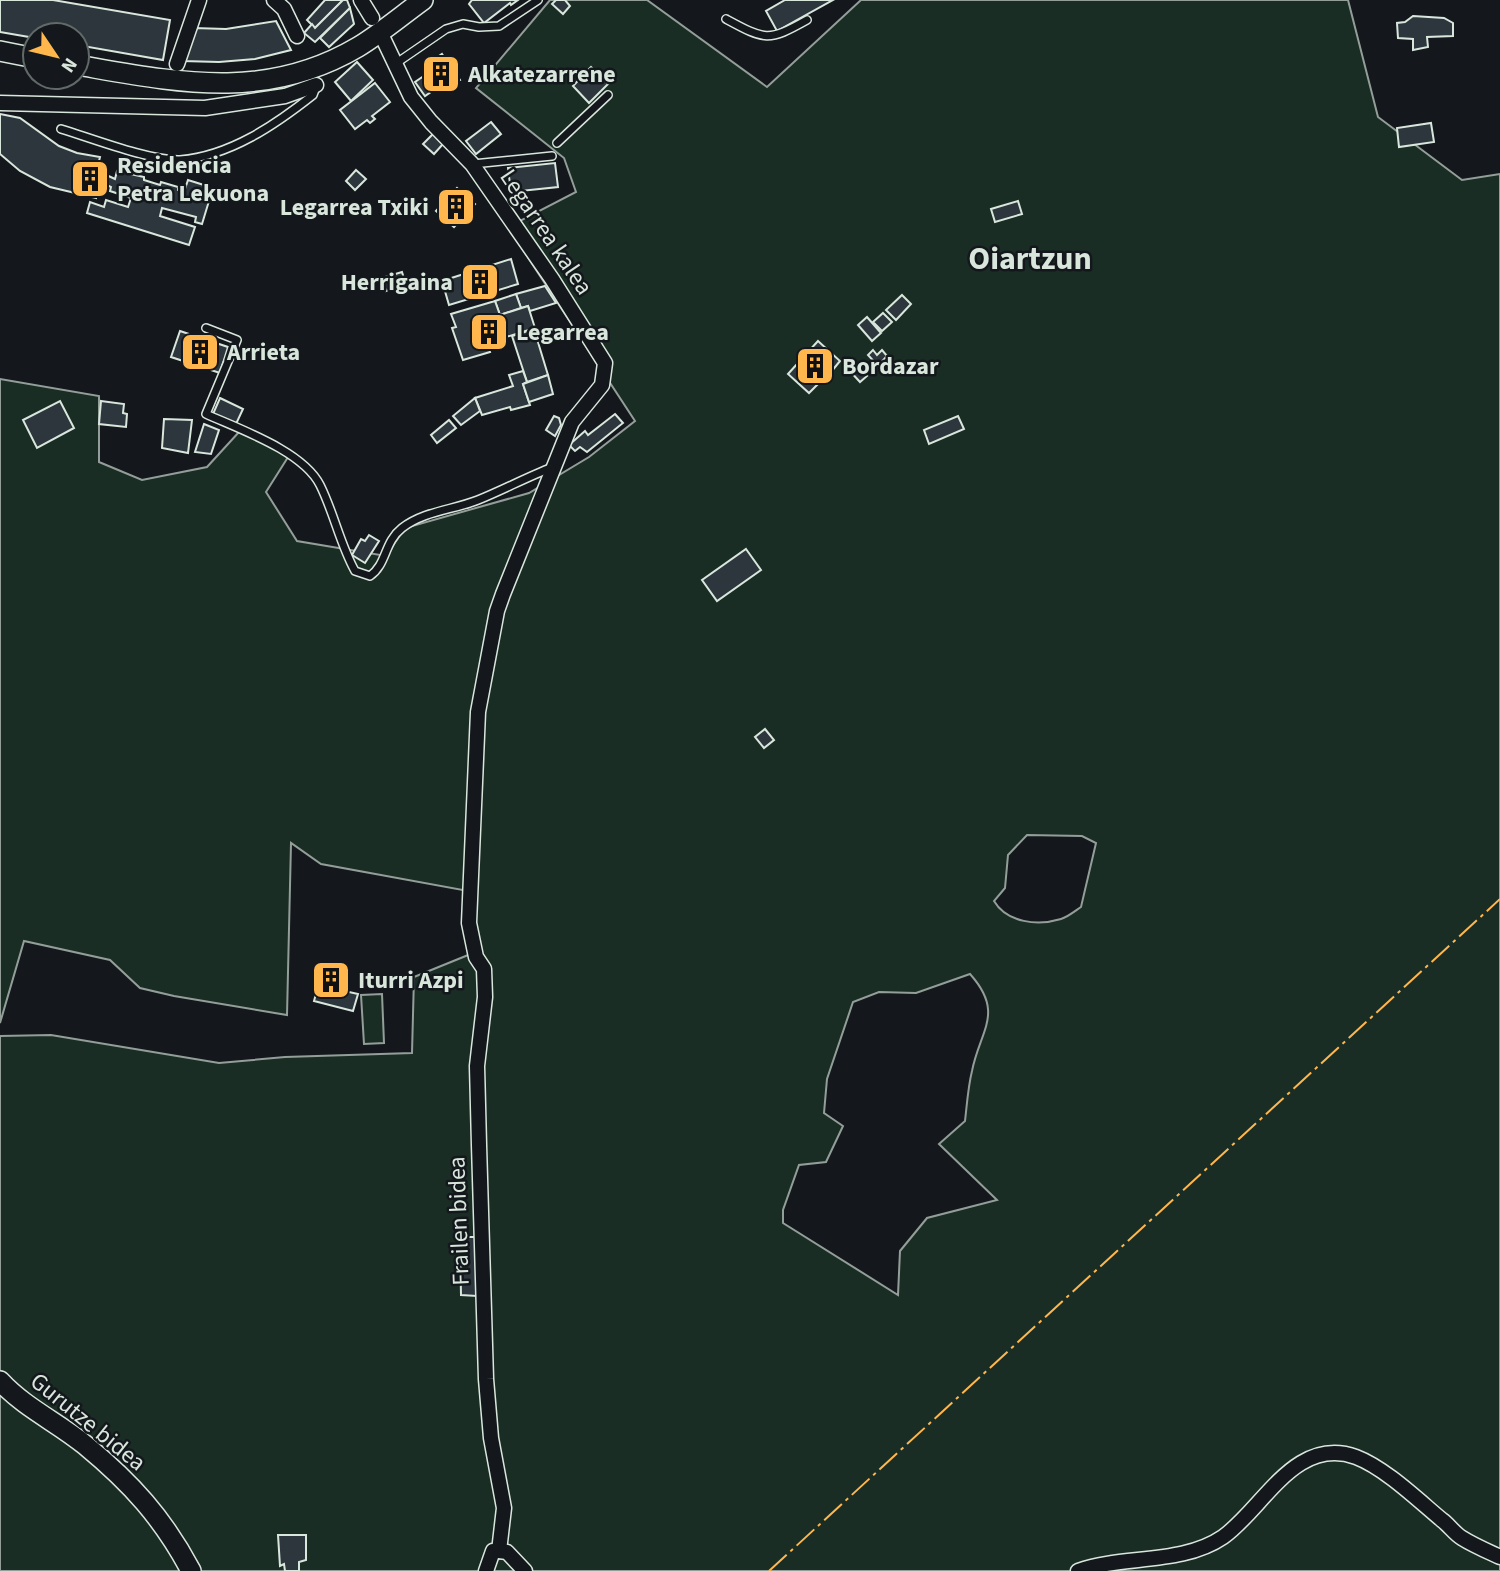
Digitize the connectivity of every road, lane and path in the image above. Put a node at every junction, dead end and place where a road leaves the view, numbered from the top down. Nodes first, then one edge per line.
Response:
1 (199, 0) edge
2 (274, 0) edge
3 (361, 0) edge
4 (423, 0) edge
5 (538, 0) edge
6 (726, 19) dead end
7 (807, 20) dead end
8 (376, 25) junction
9 (297, 36) dead end
10 (177, 64) dead end
11 (395, 64) junction
12 (91, 67) edge
13 (317, 75) junction
14 (608, 95) dead end
15 (0, 103) edge
16 (61, 129) dead end
17 (557, 143) dead end
18 (552, 156) dead end
19 (472, 164) junction
20 (206, 328) dead end
21 (553, 467) junction
22 (472, 864) joint
23 (0, 1381) edge
24 (499, 1550) junction
25 (1500, 1557) edge
26 (191, 1571) edge
27 (486, 1571) edge
28 (525, 1571) edge
29 (1079, 1571) edge

1 - 10 street
2 - 9 street
3 - 8 street, Legarrea kalea
4 - 8 main road
5 - 11 lane
6 - 7 lane
8 - 11 street, Legarrea kalea
8 - 13 main road
11 - 19 street, Legarrea kalea
12 - 13 main road
13 - 15 street
13 - 16 lane
14 - 17 lane
18 - 19 lane
19 - 21 street, Legarrea kalea
20 - 21 lane
21 - 22 street, Legarrea kalea
22 - 24 street, Frailen bidea
23 - 26 main road, Gurutze bidea
24 - 27 street, Frailen bidea
24 - 28 street
25 - 29 street

